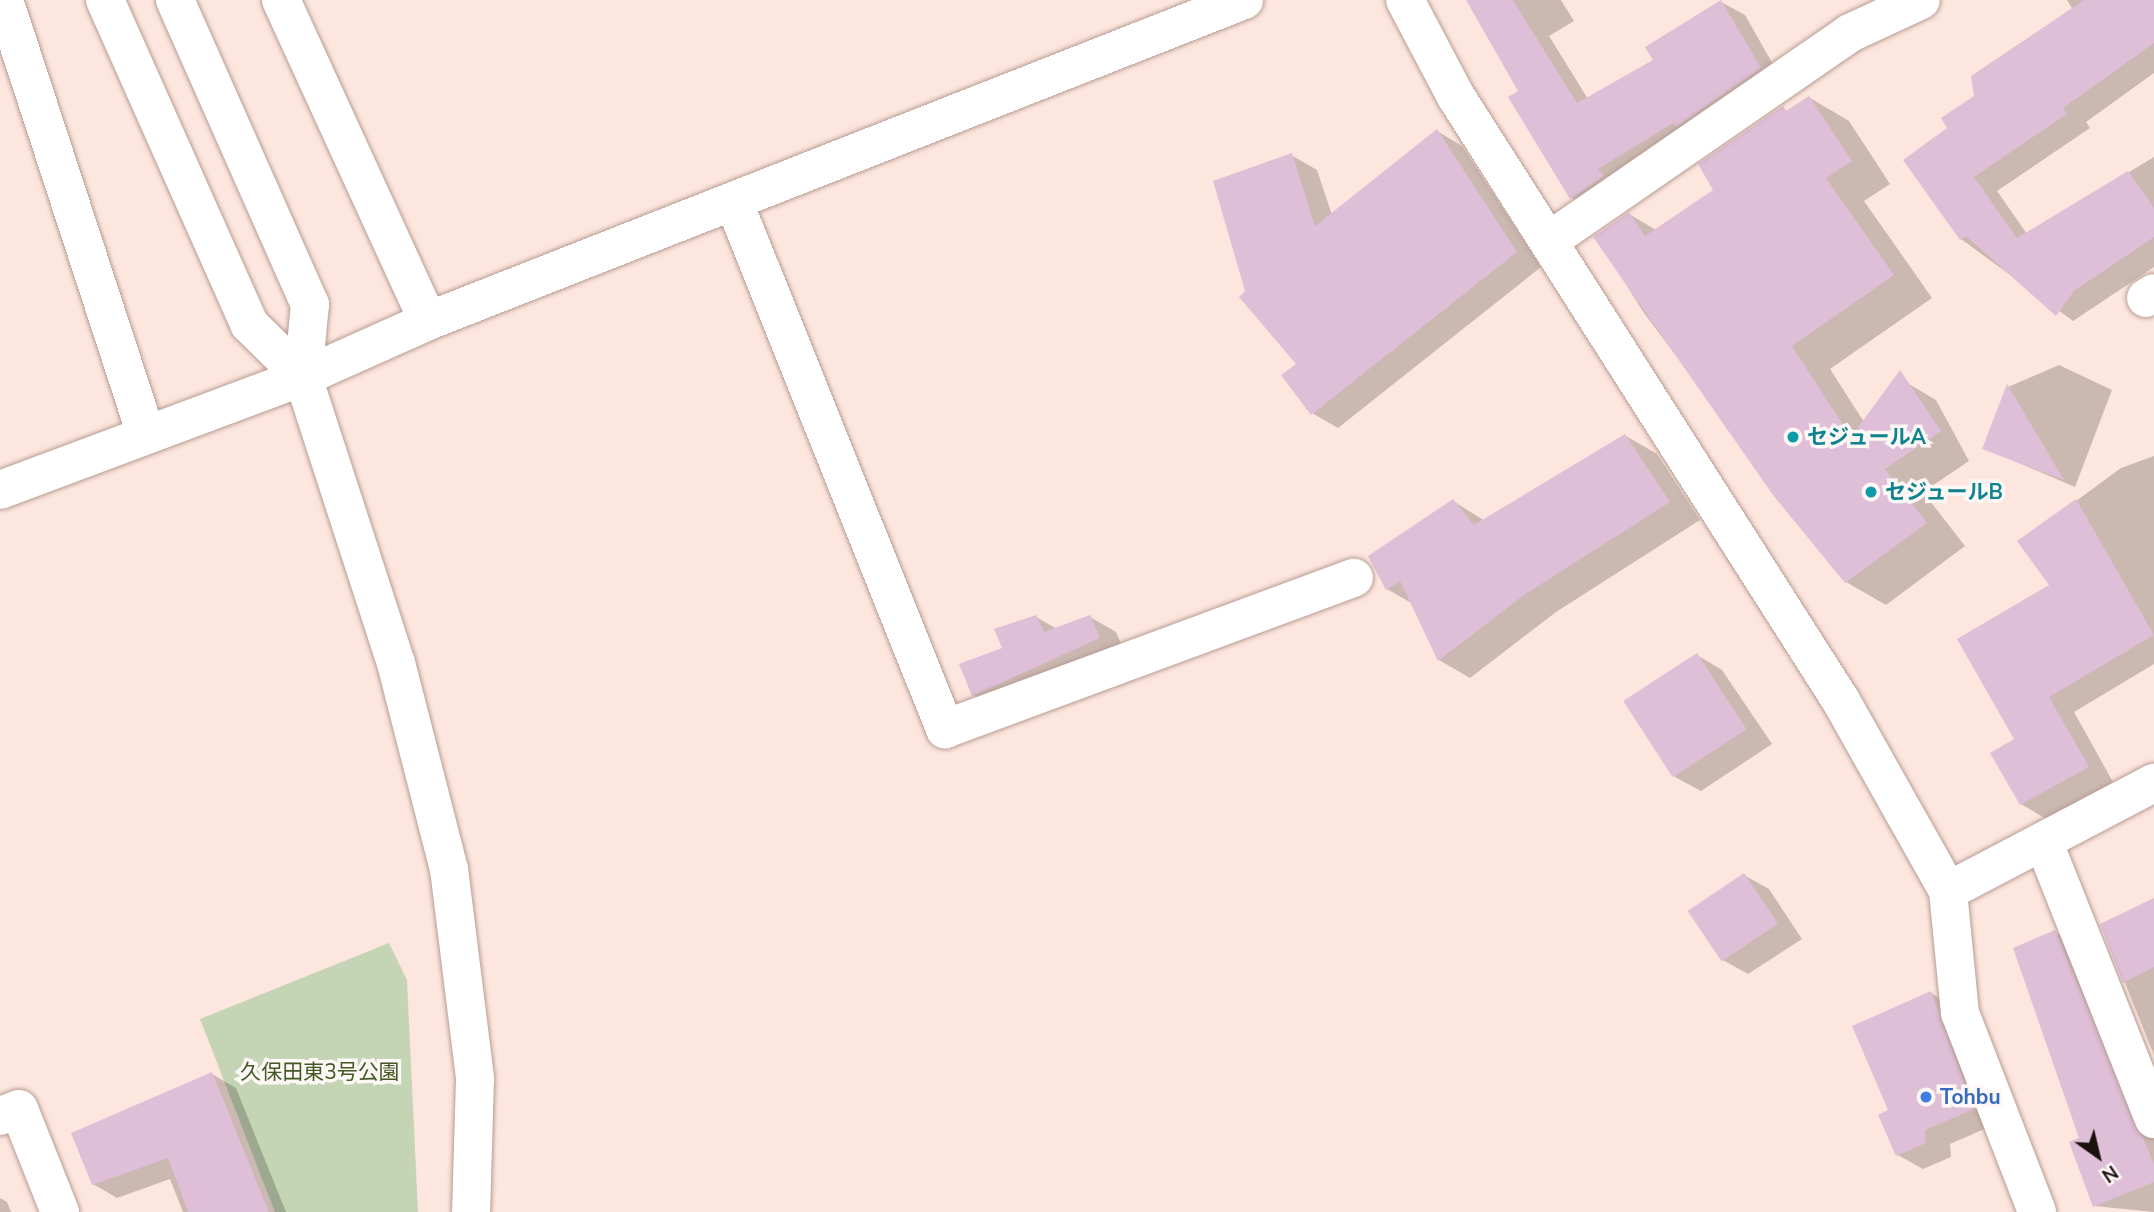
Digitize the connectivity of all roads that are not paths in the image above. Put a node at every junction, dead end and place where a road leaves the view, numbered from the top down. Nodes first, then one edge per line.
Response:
1 (4, 0) edge
2 (105, 0) edge
3 (175, 0) edge
4 (281, 0) edge
5 (1244, 0) edge
6 (1405, 0) edge
7 (1921, 0) edge
8 (735, 205) junction
9 (1550, 240) junction
10 (428, 321) junction
11 (303, 377) junction
12 (146, 434) junction
13 (0, 490) edge
14 (1354, 578) dead end
15 (2154, 783) edge
16 (2044, 843) junction
17 (1948, 891) junction
18 (0, 1116) edge
19 (2154, 1119) edge
20 (60, 1212) edge
21 (471, 1212) edge
22 (2037, 1212) edge

1 - 12 main road
2 - 11 main road
3 - 11 main road
4 - 10 main road
5 - 8 main road
6 - 9 main road
7 - 9 main road
8 - 10 main road
8 - 14 main road
9 - 17 main road
10 - 11 main road
11 - 12 main road
11 - 21 main road
12 - 13 main road
15 - 16 main road
16 - 17 main road
16 - 19 main road
17 - 22 main road
18 - 20 main road

